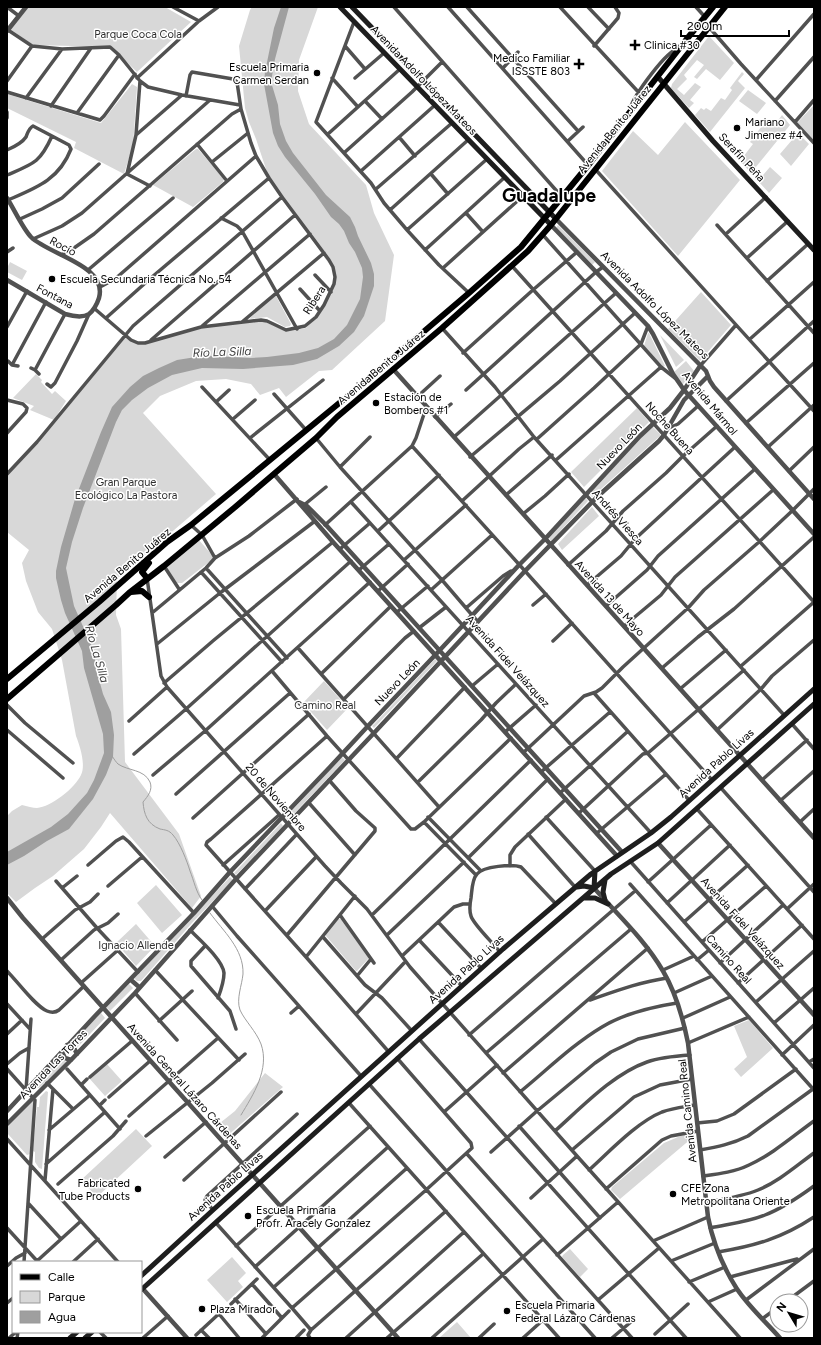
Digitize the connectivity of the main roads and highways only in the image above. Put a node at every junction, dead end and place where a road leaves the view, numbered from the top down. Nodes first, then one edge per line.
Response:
1 (340, 7) edge
2 (347, 7) edge
3 (352, 7) edge
4 (713, 7) edge
5 (725, 7) edge
6 (349, 16) junction
7 (658, 77) junction
8 (663, 84) junction
9 (497, 157) junction
10 (489, 161) junction
11 (549, 212) junction
12 (544, 218) junction
13 (556, 219) junction
14 (551, 225) junction
15 (537, 228) junction
16 (543, 235) junction
17 (814, 250) edge
18 (360, 386) junction
19 (366, 392) junction
20 (167, 542) junction
21 (147, 578) junction
22 (129, 593) junction
23 (149, 597) road end
24 (7, 679) edge
25 (814, 689) edge
26 (7, 699) edge
27 (814, 704) edge
28 (595, 871) junction
29 (606, 878) junction
30 (575, 887) junction
31 (594, 888) junction
32 (582, 899) junction
33 (142, 1275) edge
34 (142, 1289) edge

1 - 6 main road, Avenida Adolfo López Mateos
2 - 6 main road
3 - 9 main road, Avenida Adolfo López Mateos
4 - 7 main road, Avenida Benito Juárez
5 - 8 main road, Avenida Benito Juárez
6 - 10 main road, Avenida Adolfo López Mateos
7 - 8 main road, Serafín Peña
7 - 11 main road, Avenida Benito Juárez
8 - 13 main road, Avenida Benito Juárez
8 - 17 main road, Serafín Peña
9 - 10 main road
9 - 11 main road, Avenida Adolfo López Mateos
10 - 12 main road, Avenida Adolfo López Mateos
11 - 12 main road, Avenida Benito Juárez
11 - 13 main road, Avenida Adolfo López Mateos
12 - 14 main road, Avenida Adolfo López Mateos
12 - 15 main road, Avenida Benito Juárez
13 - 14 main road, Avenida Benito Juárez
14 - 16 main road, Avenida Benito Juárez
15 - 16 main road
15 - 18 main road, Avenida Benito Juárez
16 - 19 main road, Avenida Benito Juárez
18 - 19 main road
18 - 20 main road, Avenida Benito Juárez
19 - 21 main road, Avenida Benito Juárez
20 - 21 main road
20 - 24 main road, Avenida Benito Juárez
21 - 22 main road, Avenida Benito Juárez
22 - 23 main road
22 - 26 main road, Avenida Benito Juárez
25 - 28 main road, Avenida Pablo Livas
27 - 29 main road, Avenida Pablo Livas
28 - 30 main road, Avenida Pablo Livas
28 - 31 main road
29 - 31 main road, Avenida Pablo Livas
29 - 32 main road
30 - 31 main road
30 - 33 main road, Avenida Pablo Livas
31 - 32 main road, Avenida Pablo Livas
32 - 34 main road, Avenida Pablo Livas

